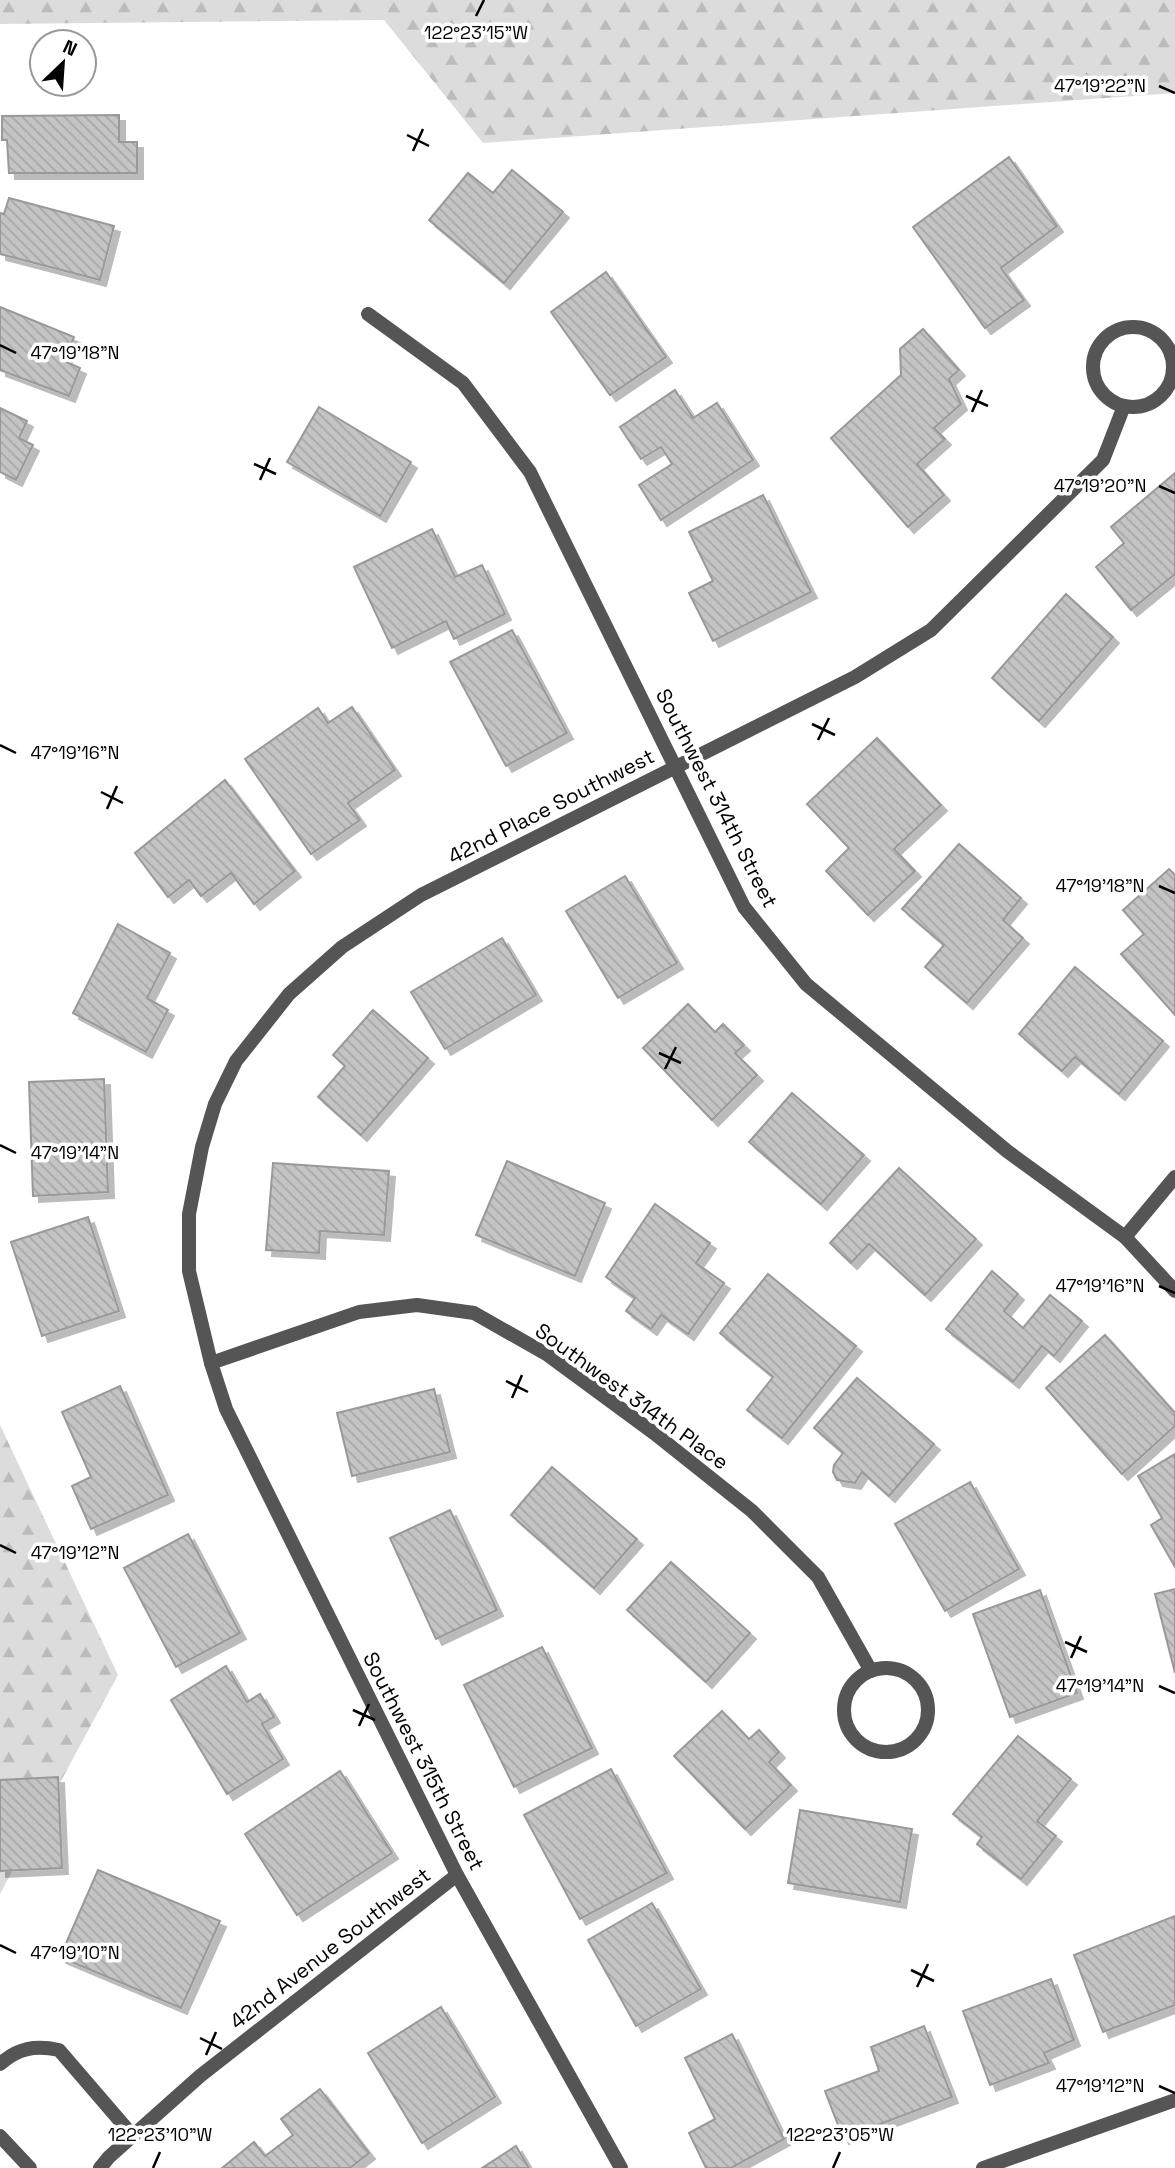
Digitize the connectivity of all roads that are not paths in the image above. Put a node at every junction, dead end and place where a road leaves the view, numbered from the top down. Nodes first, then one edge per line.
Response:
1 (368, 314) dead end
2 (1124, 406) junction
3 (676, 766) junction
4 (1175, 1177) edge
5 (1125, 1237) junction
6 (1175, 1291) edge
7 (211, 1363) junction
8 (871, 1671) junction
9 (457, 1875) junction
10 (0, 2064) edge
11 (1175, 2099) edge
12 (0, 2136) edge
13 (133, 2136) junction
14 (30, 2168) edge
15 (100, 2168) edge
16 (621, 2168) edge
17 (983, 2168) edge

1 - 3 street, Southwest 314th Street
2 - 2 street
2 - 3 street, 42nd Place Southwest
3 - 5 street, Southwest 314th Street
3 - 7 street, 42nd Place Southwest
4 - 5 street
5 - 6 street, Southwest 314th Street
7 - 8 street, Southwest 314th Place
7 - 9 street, Southwest 315th Street
8 - 8 street
9 - 13 street, 42nd Avenue Southwest
9 - 16 street, Southwest 315th Street
10 - 13 street
11 - 17 street
12 - 14 street
13 - 15 street, 42nd Avenue Southwest

